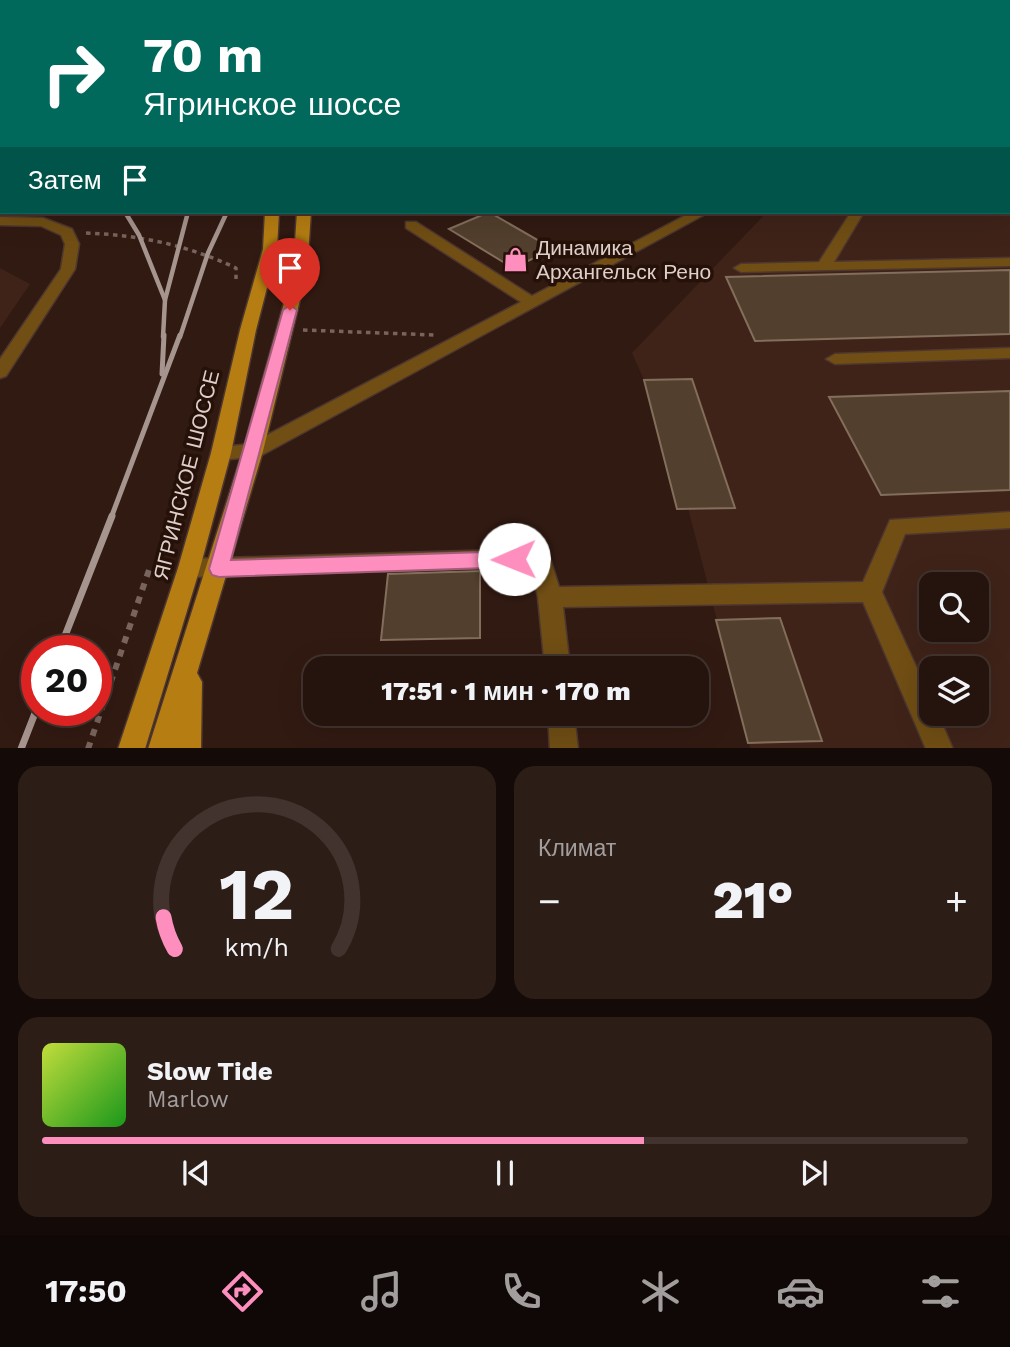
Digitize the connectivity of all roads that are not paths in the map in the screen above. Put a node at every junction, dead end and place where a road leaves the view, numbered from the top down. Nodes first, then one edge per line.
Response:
1 (272, 214) edge
2 (304, 214) edge
3 (698, 214) edge
4 (856, 214) edge
5 (0, 221) edge
6 (411, 225) dead end
7 (1010, 262) edge
8 (824, 266) junction
9 (741, 268) dead end
10 (533, 303) junction
11 (1010, 353) edge
12 (835, 359) dead end
13 (0, 372) edge
14 (253, 452) junction
15 (220, 453) junction
16 (1010, 520) edge
17 (189, 568) junction
18 (219, 569) junction
19 (870, 593) junction
20 (550, 597) junction
21 (556, 656) edge
22 (190, 660) junction
23 (562, 726) edge
24 (131, 748) edge
25 (161, 748) edge
26 (187, 748) edge
27 (564, 748) edge
28 (940, 748) edge

1 - 15 main road, ЯГРИНСКОЕ ШОССЕ
2 - 14 main road
3 - 10 street
4 - 8 street
5 - 13 street
6 - 10 street
7 - 8 street
8 - 9 street
10 - 14 street
11 - 12 street
14 - 15 street
14 - 18 main road
15 - 17 main road, ЯГРИНСКОЕ ШОССЕ
16 - 19 street
17 - 18 street
17 - 24 main road, ЯГРИНСКОЕ ШОССЕ
18 - 20 street
18 - 22 main road
19 - 20 street
19 - 28 street
20 - 21 street
22 - 25 main road
22 - 26 main road
23 - 27 street

